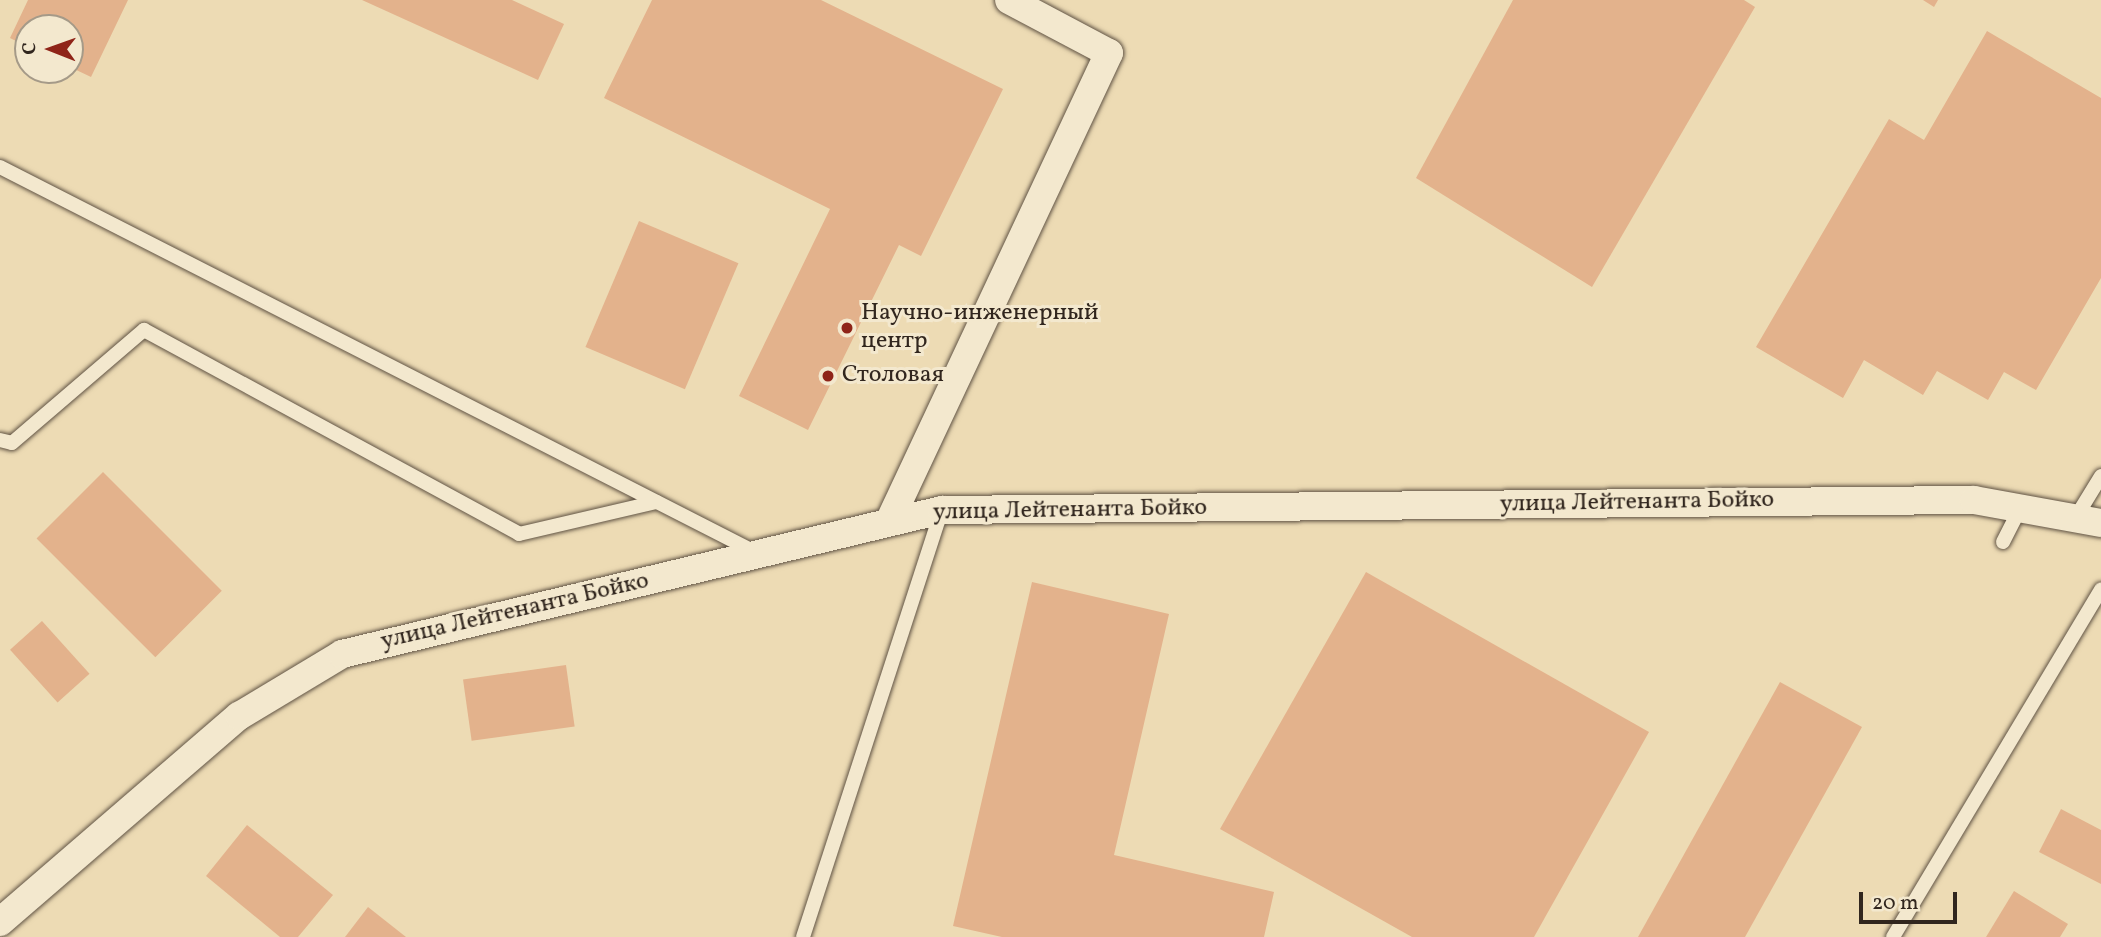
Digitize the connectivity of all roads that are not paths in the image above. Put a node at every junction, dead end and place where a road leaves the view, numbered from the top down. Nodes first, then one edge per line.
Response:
1 (1009, 0) edge
2 (0, 167) edge
3 (0, 440) edge
4 (2101, 476) edge
5 (656, 502) junction
6 (2020, 508) junction
7 (942, 509) junction
8 (2088, 520) edge
9 (889, 522) junction
10 (2003, 541) dead end
11 (758, 554) junction
12 (2101, 590) edge
13 (0, 922) edge
14 (803, 937) edge
15 (1892, 937) edge

1 - 9 street
2 - 5 lane
3 - 5 lane
4 - 8 lane, улица Лейтенанта Бойко
5 - 11 lane
6 - 7 street, улица Лейтенанта Бойко
6 - 8 street, улица Лейтенанта Бойко
6 - 10 lane
7 - 9 street, улица Лейтенанта Бойко
7 - 14 lane
9 - 11 street, улица Лейтенанта Бойко
11 - 13 street, улица Лейтенанта Бойко
12 - 15 lane

